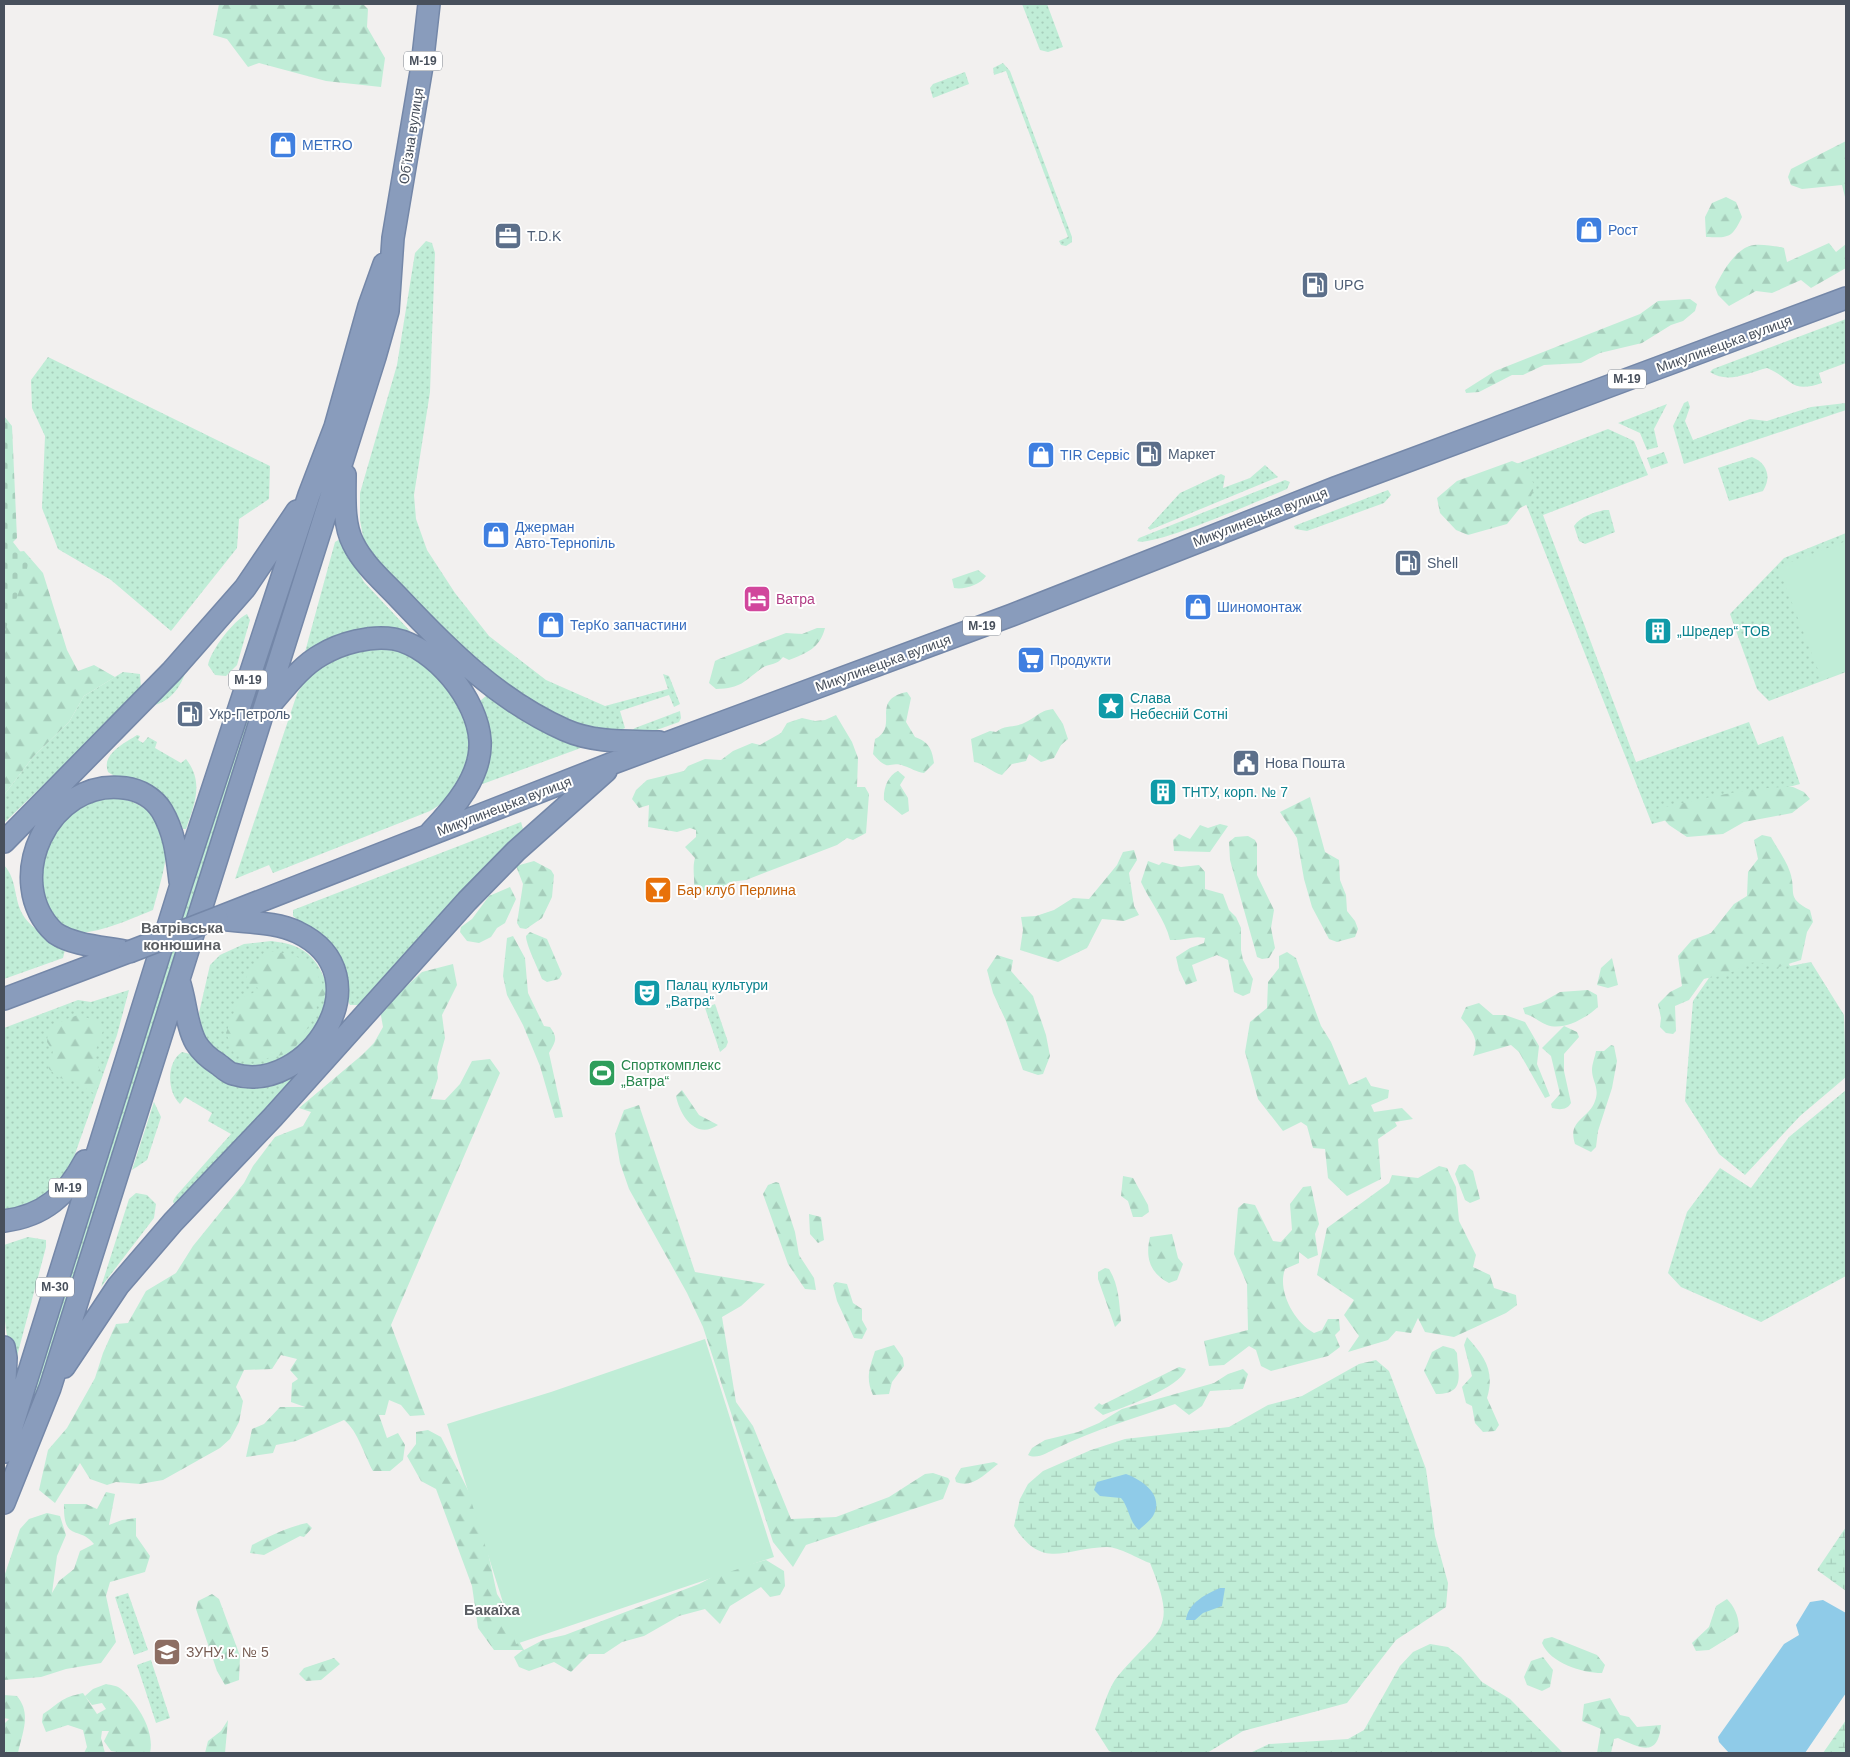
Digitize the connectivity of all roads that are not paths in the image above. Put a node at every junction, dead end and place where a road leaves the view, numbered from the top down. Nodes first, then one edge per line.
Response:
1 (428, 4) edge
2 (393, 238) junction
3 (1846, 298) edge
4 (345, 458) junction
5 (312, 488) junction
6 (265, 711) junction
7 (671, 742) junction
8 (614, 763) junction
9 (428, 836) junction
10 (4, 842) edge
11 (180, 888) junction
12 (217, 918) junction
13 (129, 952) junction
14 (179, 981) junction
15 (4, 998) edge
16 (105, 1123) junction
17 (4, 1221) edge
18 (4, 1347) edge
19 (50, 1388) junction
20 (4, 1405) edge
21 (4, 1452) edge
22 (4, 1502) edge

1 - 2 highway, Обʼїзна вулиця / М-19
2 - 4 highway, М-19
2 - 5 highway, М-19
3 - 7 highway, Микулинецька вулиця / М-19
4 - 6 highway, М-30
4 - 7 highway, М-19
5 - 10 highway
5 - 11 highway, М-19
6 - 9 highway
6 - 14 highway, М-30
7 - 8 highway, Микулинецька вулиця / М-19
8 - 9 highway, Микулинецька вулиця / М-19
8 - 19 highway
9 - 12 highway, Микулинецька вулиця / М-19
11 - 13 highway
11 - 16 highway, М-19
12 - 13 highway, Микулинецька вулиця / М-19, bridge
12 - 14 highway
13 - 15 highway, Микулинецька вулиця / М-19
14 - 19 highway, М-30
16 - 17 highway, М-19
16 - 21 highway, М-30
18 - 20 highway
19 - 22 highway, М-30

